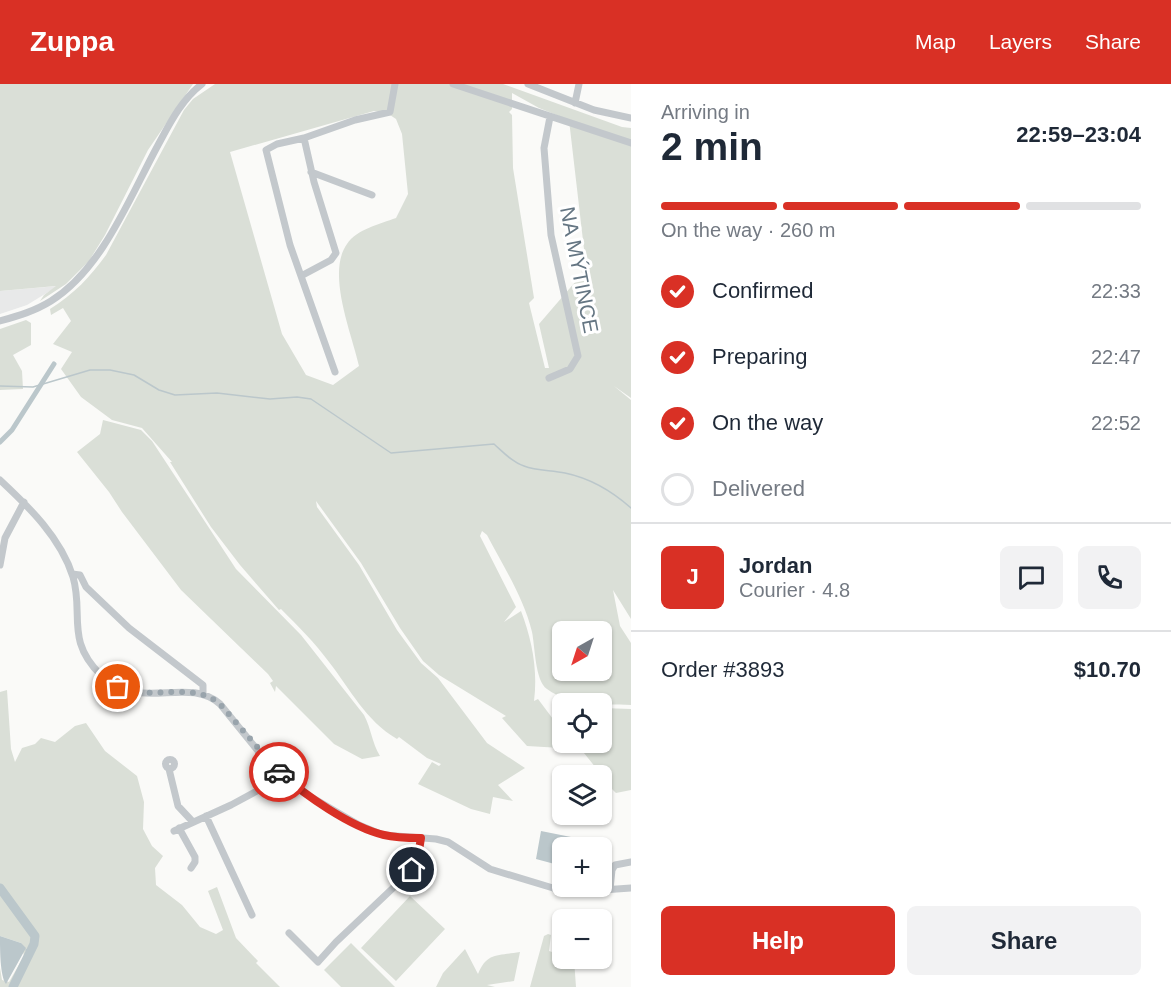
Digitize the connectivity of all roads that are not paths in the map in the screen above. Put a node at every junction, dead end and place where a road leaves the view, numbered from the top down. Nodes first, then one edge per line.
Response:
1 (202, 84) edge
2 (395, 84) edge
3 (453, 84) edge
4 (528, 84) edge
5 (579, 84) edge
6 (575, 103) junction
7 (550, 117) junction
8 (631, 118) edge
9 (304, 138) junction
10 (631, 143) edge
11 (311, 172) junction
12 (372, 195) dead end
13 (301, 276) junction
14 (0, 321) edge
15 (335, 372) dead end
16 (549, 378) dead end
17 (0, 480) edge
18 (24, 502) junction
19 (0, 565) edge
20 (72, 574) junction
21 (203, 693) junction
22 (169, 769) dead end
23 (284, 777) junction
24 (206, 816) junction
25 (193, 822) junction
26 (421, 838) junction
27 (631, 862) edge
28 (191, 868) dead end
29 (612, 870) edge
30 (552, 888) edge
31 (631, 888) edge
32 (612, 889) edge
33 (252, 915) dead end
34 (289, 933) dead end

1 - 14 street
2 - 9 street
3 - 7 street
4 - 6 street
5 - 6 street
6 - 8 street
7 - 10 street
7 - 16 street, NA MÝTINCE
9 - 11 street
9 - 13 street
11 - 12 street
11 - 13 street
13 - 15 street
17 - 18 street
18 - 19 street
18 - 20 street
20 - 21 street
20 - 21 street
21 - 23 street
22 - 25 street
23 - 24 street
23 - 26 street
24 - 25 street
24 - 33 street
25 - 28 street
26 - 30 street
26 - 34 street
27 - 29 street
31 - 32 street

